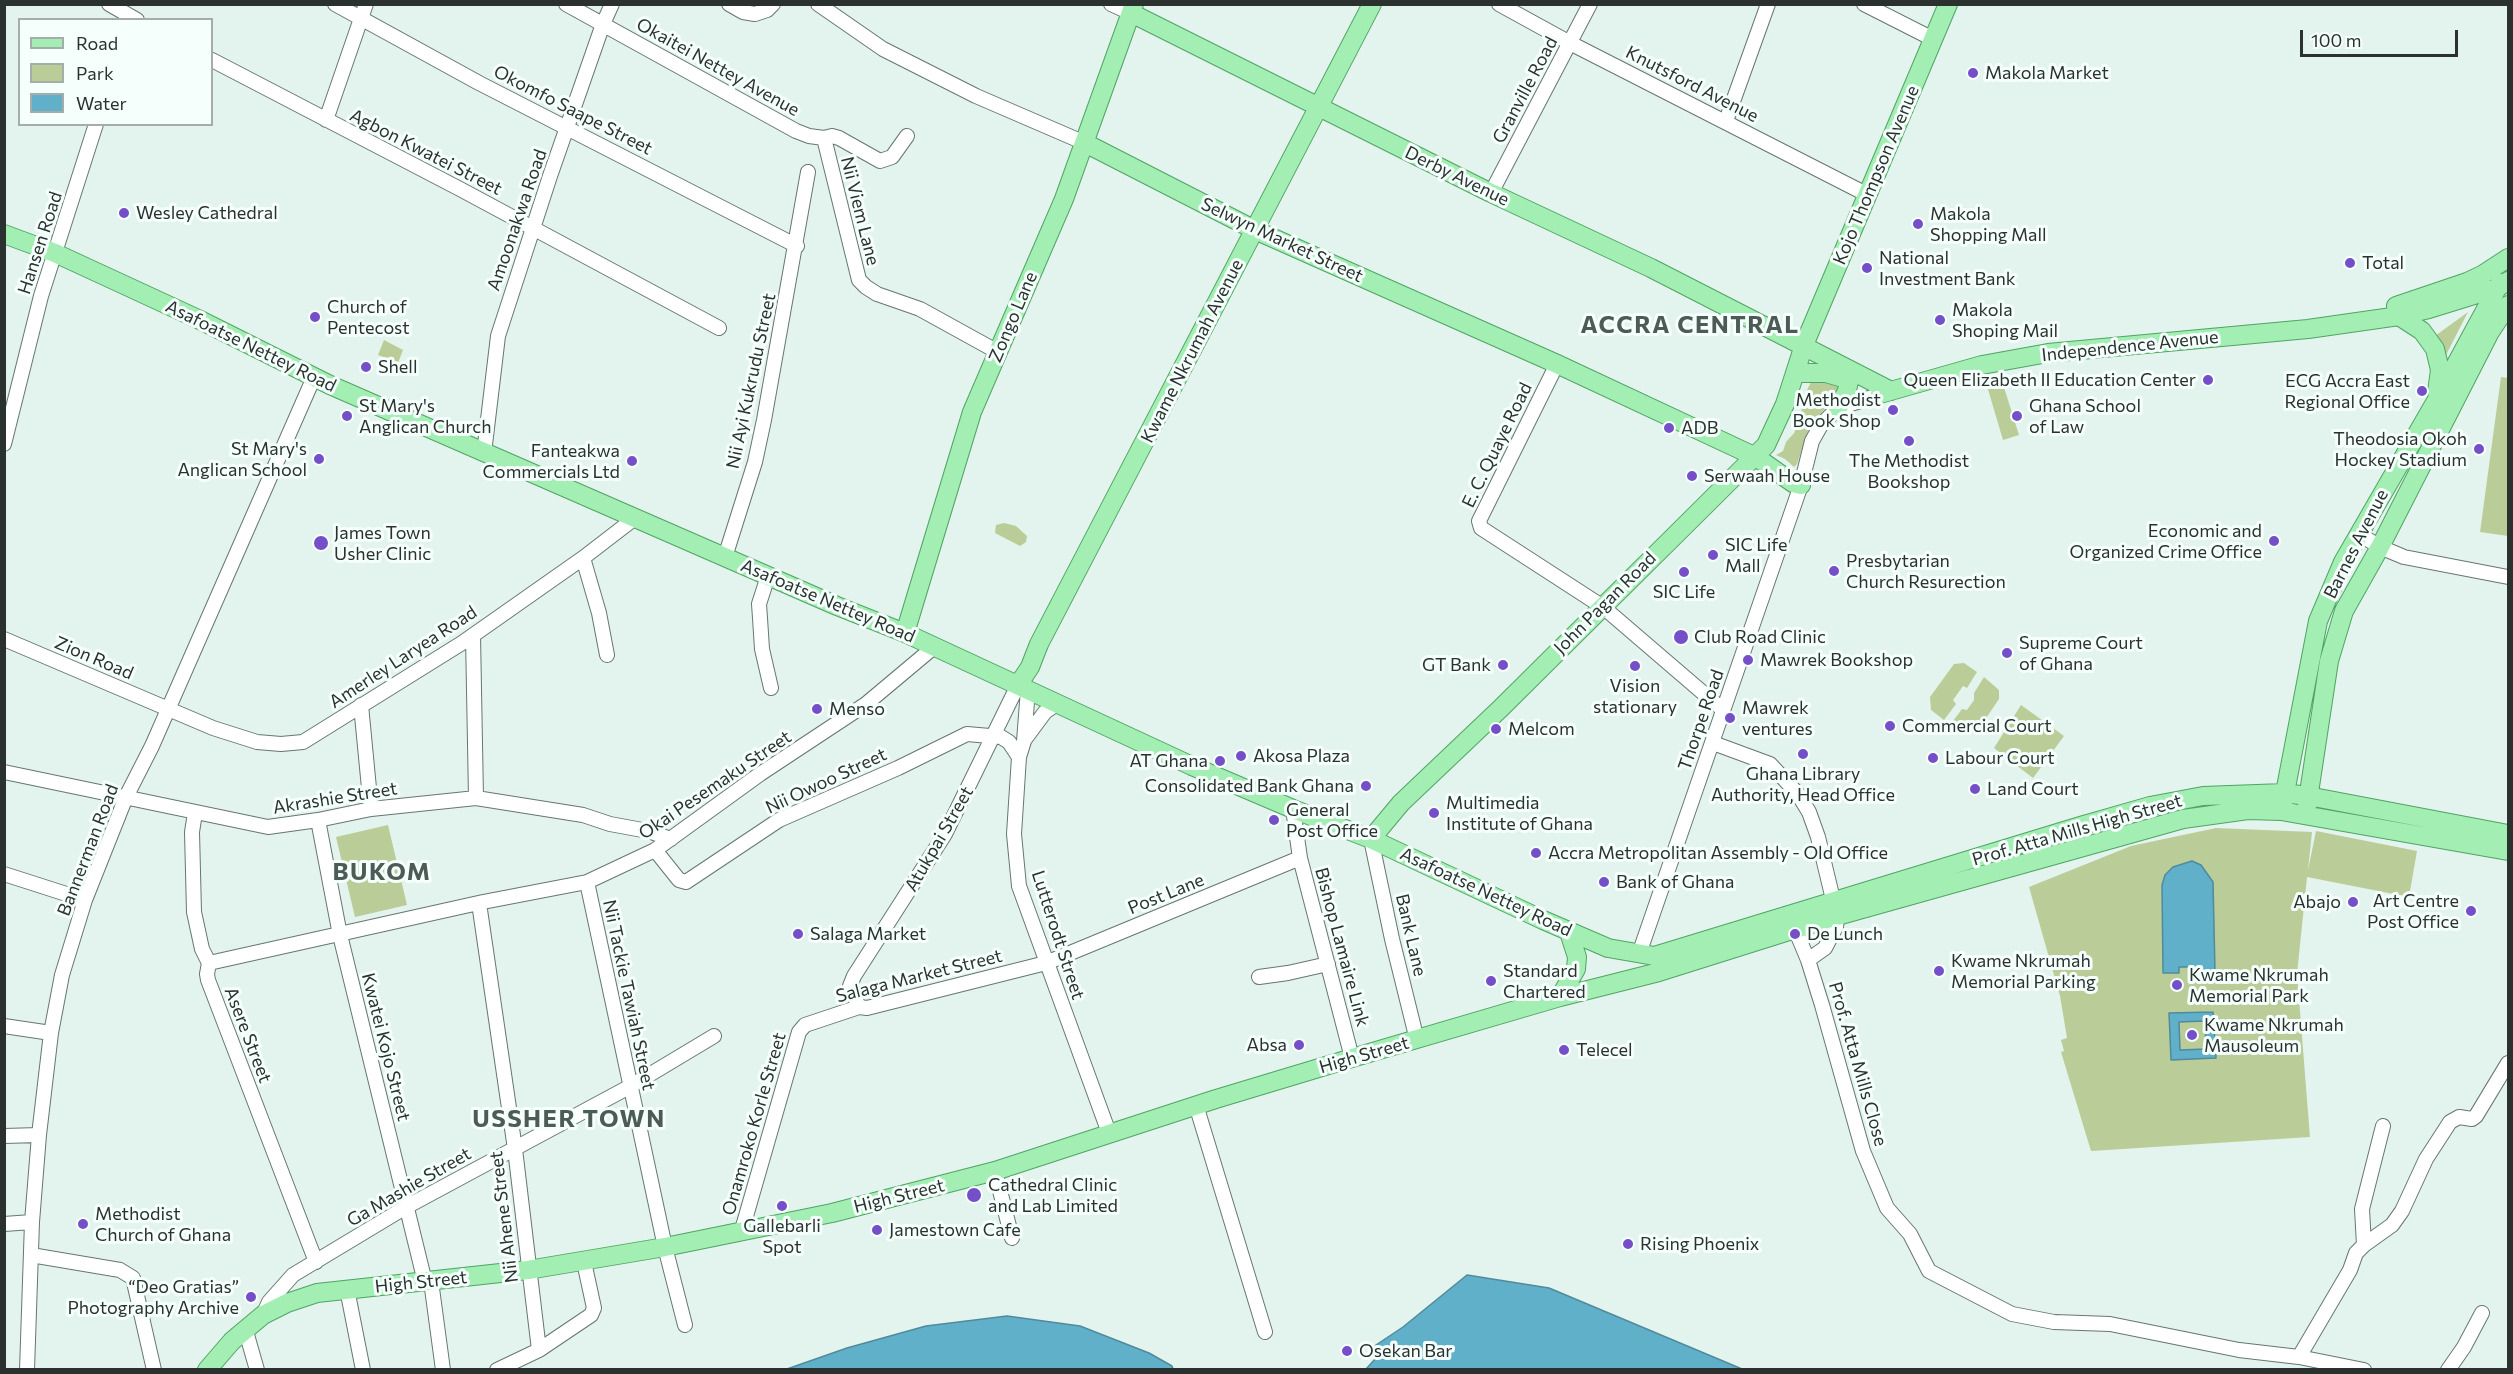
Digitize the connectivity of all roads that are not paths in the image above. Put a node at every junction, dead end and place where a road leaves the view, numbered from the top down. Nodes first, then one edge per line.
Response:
1 (109, 4) edge
2 (335, 4) edge
3 (366, 4) edge
4 (566, 4) edge
5 (612, 4) edge
6 (729, 4) edge
7 (773, 4) edge
8 (818, 4) edge
9 (1110, 4) edge
10 (1372, 4) edge
11 (1499, 4) edge
12 (1590, 4) edge
13 (1768, 4) edge
14 (1864, 4) edge
15 (1948, 4) edge
16 (1132, 9) edge
17 (130, 14) edge
18 (361, 20) junction
19 (603, 24) junction
20 (1933, 39) junction
21 (1570, 43) junction
22 (213, 61) edge
23 (1318, 108) junction
24 (326, 120) junction
25 (1726, 121) junction
26 (95, 126) edge
27 (569, 127) junction
28 (907, 136) dead end
29 (824, 138) junction
30 (1085, 143) junction
31 (808, 172) dead end
32 (1491, 193) junction
33 (1868, 195) junction
34 (533, 229) junction
35 (1254, 230) junction
36 (4, 234) edge
37 (797, 246) junction
38 (55, 253) junction
39 (2508, 258) edge
40 (2508, 269) edge
41 (2503, 284) edge
42 (2508, 305) edge
43 (2399, 316) junction
44 (2373, 318) junction
45 (719, 328) dead end
46 (1804, 345) junction
47 (998, 352) junction
48 (1557, 364) junction
49 (1796, 373) junction
50 (314, 377) junction
51 (1849, 380) junction
52 (1885, 393) junction
53 (2436, 401) junction
54 (1838, 408) junction
55 (5, 438) edge
56 (484, 453) junction
57 (1756, 457) junction
58 (1801, 485) junction
59 (635, 518) junction
60 (2359, 534) junction
61 (2380, 546) junction
62 (724, 557) junction
63 (583, 558) junction
64 (768, 576) junction
65 (2508, 577) edge
66 (1603, 607) junction
67 (905, 633) junction
68 (473, 635) junction
69 (4, 639) edge
70 (934, 647) junction
71 (608, 655) dead end
72 (1030, 667) joint
73 (1023, 687) junction
74 (771, 688) dead end
75 (1058, 703) junction
76 (361, 705) junction
77 (169, 710) junction
78 (1724, 710) junction
79 (994, 735) junction
80 (1024, 741) junction
81 (1713, 742) junction
82 (1019, 757) junction
83 (4, 772) edge
84 (126, 797) junction
85 (476, 798) junction
86 (2283, 802) junction
87 (2307, 805) junction
88 (371, 809) junction
89 (1293, 809) junction
90 (195, 813) junction
91 (318, 820) junction
92 (2508, 834) edge
93 (671, 839) junction
94 (1371, 839) junction
95 (655, 850) junction
96 (2508, 851) edge
97 (1300, 858) junction
98 (4, 874) edge
99 (587, 882) junction
100 (85, 900) junction
101 (479, 903) junction
102 (1835, 909) junction
103 (1795, 929) junction
104 (1569, 932) junction
105 (340, 935) junction
106 (1808, 960) junction
107 (1651, 961) junction
108 (209, 963) junction
109 (1046, 963) junction
110 (1328, 964) junction
111 (1259, 977) dead end
112 (1560, 997) junction
113 (859, 1007) junction
114 (4, 1026) edge
115 (801, 1028) joint
116 (51, 1033) junction
117 (714, 1036) dead end
118 (1417, 1040) junction
119 (1352, 1058) junction
120 (2508, 1063) edge
121 (629, 1087) junction
122 (1196, 1105) junction
123 (2383, 1126) dead end
124 (1108, 1133) junction
125 (39, 1135) junction
126 (4, 1136) edge
127 (514, 1149) junction
128 (995, 1171) junction
129 (406, 1207) junction
130 (32, 1222) junction
131 (4, 1224) edge
132 (742, 1230) junction
133 (1012, 1238) dead end
134 (2364, 1245) junction
135 (665, 1247) junction
136 (31, 1255) junction
137 (316, 1262) junction
138 (584, 1262) junction
139 (528, 1270) junction
140 (428, 1281) junction
141 (347, 1289) junction
142 (2482, 1313) dead end
143 (263, 1315) junction
144 (685, 1325) dead end
145 (245, 1328) junction
146 (1265, 1332) dead end
147 (539, 1350) junction
148 (2300, 1357) junction
149 (27, 1370) edge
150 (154, 1370) edge
151 (207, 1370) edge
152 (257, 1370) edge
153 (363, 1370) edge
154 (443, 1370) edge
155 (497, 1370) edge
156 (2364, 1370) edge
157 (2448, 1370) edge

1 - 17 street
2 - 18 street, Okomfo Saape Street
3 - 18 street
4 - 19 street, Okaitei Nettey Avenue
5 - 19 street, Amoonakwa Road
6 - 7 street
8 - 30 street, Selwyn Market Street
9 - 16 street, Derby Avenue
10 - 23 main road, Kwame Nkrumah Avenue
11 - 21 street, Knutsford Avenue
12 - 21 street, Granville Road
13 - 25 street
14 - 20 street
15 - 20 main road, Kojo Thompson Avenue
16 - 23 main road, Derby Avenue
16 - 30 main road, Zongo Lane
18 - 24 street
18 - 27 street, Okomfo Saape Street
19 - 27 street, Amoonakwa Road
19 - 29 street, Okaitei Nettey Avenue
20 - 33 main road, Kojo Thompson Avenue
21 - 25 street, Knutsford Avenue
21 - 32 street, Granville Road
22 - 24 street, Agbon Kwatei Street
23 - 32 main road, Derby Avenue
23 - 35 main road, Kwame Nkrumah Avenue
24 - 34 street, Agbon Kwatei Street
25 - 33 street, Knutsford Avenue
26 - 38 street, Hansen Road
27 - 34 street, Amoonakwa Road
27 - 37 street, Okomfo Saape Street
28 - 29 street, Okaitei Nettey Avenue
29 - 47 street, Nii Viem Lane
30 - 35 main road, Selwyn Market Street
30 - 47 main road, Zongo Lane
31 - 37 street, Nii Ayi Kukrudu Street
32 - 46 main road, Derby Avenue
33 - 46 main road, Kojo Thompson Avenue
34 - 45 street, Agbon Kwatei Street
34 - 56 street, Amoonakwa Road
35 - 48 main road, Selwyn Market Street
35 - 72 main road, Kwame Nkrumah Avenue
36 - 38 main road, Asafoatse Nettey Road
37 - 62 street, Nii Ayi Kukrudu Street
38 - 50 main road, Asafoatse Nettey Road
38 - 55 street, Hansen Road
39 - 44 main road
40 - 41 main road, Barnes Avenue
41 - 43 main road
41 - 53 main road, Barnes Avenue
42 - 61 main road, Barnes Avenue
43 - 44 main road
43 - 53 main road
44 - 52 main road, Independence Avenue
46 - 49 main road, John Pagan Road
46 - 52 main road
47 - 67 main road, Zongo Lane
48 - 57 main road, Selwyn Market Street
48 - 66 street, E. C. Quaye Road
49 - 51 main road
49 - 57 main road, John Pagan Road
50 - 56 main road, Asafoatse Nettey Road
50 - 77 street, Bannerman Road
51 - 52 main road
51 - 54 main road
52 - 54 street, Thorpe Road
53 - 60 main road, Barnes Avenue
54 - 58 street, Thorpe Road
56 - 59 main road, Asafoatse Nettey Road
57 - 58 main road, Selwyn Market Street
57 - 66 main road, John Pagan Road
58 - 78 street, Thorpe Road
59 - 62 main road, Asafoatse Nettey Road
59 - 63 street, Amerley Laryea Road
60 - 61 street
60 - 86 main road, Barnes Avenue
61 - 65 street
61 - 87 main road, Barnes Avenue
62 - 64 main road, Asafoatse Nettey Road
63 - 68 street, Amerley Laryea Road
63 - 71 street
64 - 67 main road, Asafoatse Nettey Road
64 - 74 street
66 - 78 street, E. C. Quaye Road
66 - 94 main road, John Pagan Road
67 - 70 main road, Asafoatse Nettey Road
68 - 76 street, Amerley Laryea Road
68 - 85 street
69 - 77 street, Zion Road
70 - 73 main road, Asafoatse Nettey Road
70 - 93 street, Okai Pesemaku Street
72 - 73 main road, Atukpai Street
73 - 75 main road, Asafoatse Nettey Road
73 - 79 street, Atukpai Street
73 - 80 street
75 - 80 street
75 - 89 main road, Asafoatse Nettey Road
76 - 77 street, Amerley Laryea Road
76 - 88 street
77 - 84 street, Bannerman Road
78 - 81 street, Thorpe Road
79 - 82 street
79 - 95 street, Nii Owoo Street
79 - 113 street, Atukpai Street
80 - 82 street, Lutterodt Street
81 - 102 street
81 - 107 street, Thorpe Road
82 - 109 street, Lutterodt Street
83 - 84 street, Akrashie Street
84 - 90 street, Akrashie Street
84 - 100 street, Bannerman Road
85 - 88 street, Akrashie Street
85 - 93 street, Akrashie Street
86 - 87 main road, Prof. Atta Mills High Street
86 - 102 main road, Prof. Atta Mills High Street
87 - 92 main road, Prof. Atta Mills High Street
87 - 96 main road, Prof. Atta Mills High Street
88 - 91 street, Akrashie Street
89 - 94 main road, Asafoatse Nettey Road
89 - 97 street, Bishop Lamaire Link
90 - 91 street, Akrashie Street
90 - 108 street, Asere Street
91 - 105 street, Kwatei Kojo Street
93 - 95 street, Okai Pesemaku Street
94 - 104 main road, Asafoatse Nettey Road
94 - 118 street, Bank Lane
95 - 99 street, Okai Pesemaku Street
97 - 109 street, Post Lane
97 - 110 street, Bishop Lamaire Link
98 - 100 street
99 - 101 street, Okai Pesemaku Street
99 - 121 street, Nii Tackie Tawiah Street
100 - 116 street, Bannerman Road
101 - 105 street, Okai Pesemaku Street
101 - 127 street, Nii Ahene Street
102 - 103 main road, Prof. Atta Mills High Street
102 - 106 street
102 - 107 main road, Prof. Atta Mills High Street
103 - 106 street, Prof. Atta Mills Close
103 - 107 main road, Prof. Atta Mills High Street
104 - 107 main road, Asafoatse Nettey Road
104 - 112 main road
105 - 108 street, Okai Pesemaku Street
105 - 129 street, Kwatei Kojo Street
106 - 148 street, Prof. Atta Mills Close
107 - 112 main road, High Street
108 - 137 street, Asere Street
109 - 113 street, Salaga Market Street
109 - 124 street, Lutterodt Street
110 - 111 street
110 - 119 street, Bishop Lamaire Link
112 - 118 main road, High Street
113 - 115 street, Salaga Market Street
114 - 116 street
115 - 132 street, Onamroko Korle Street
116 - 125 street, Bannerman Road
117 - 121 street, Ga Mashie Street
118 - 119 main road, High Street
119 - 122 main road, High Street
120 - 134 street
121 - 127 street, Ga Mashie Street
121 - 135 street, Nii Tackie Tawiah Street
122 - 124 main road, High Street
122 - 146 street
123 - 134 street
124 - 128 main road, High Street
125 - 126 street
125 - 130 street, Bannerman Road
127 - 129 street, Ga Mashie Street
127 - 139 street, Nii Ahene Street
128 - 132 main road, High Street
128 - 133 street
129 - 137 street, Ga Mashie Street
129 - 140 street, Kwatei Kojo Street
130 - 131 street
130 - 136 street, Bannerman Road
132 - 135 main road, High Street
134 - 148 street
135 - 138 main road, High Street
135 - 144 street, Nii Tackie Tawiah Street
136 - 149 street, Bannerman Road
136 - 150 street
137 - 143 street, Ga Mashie Street
138 - 139 main road, High Street
138 - 147 street
139 - 140 main road, High Street
139 - 147 street, Nii Ahene Street
140 - 141 main road, High Street
140 - 154 street, Kwatei Kojo Street
141 - 143 main road, High Street
141 - 153 street
142 - 157 street
143 - 145 main road, High Street
145 - 151 main road, High Street
145 - 152 street
147 - 155 street
148 - 156 street, Prof. Atta Mills Close

